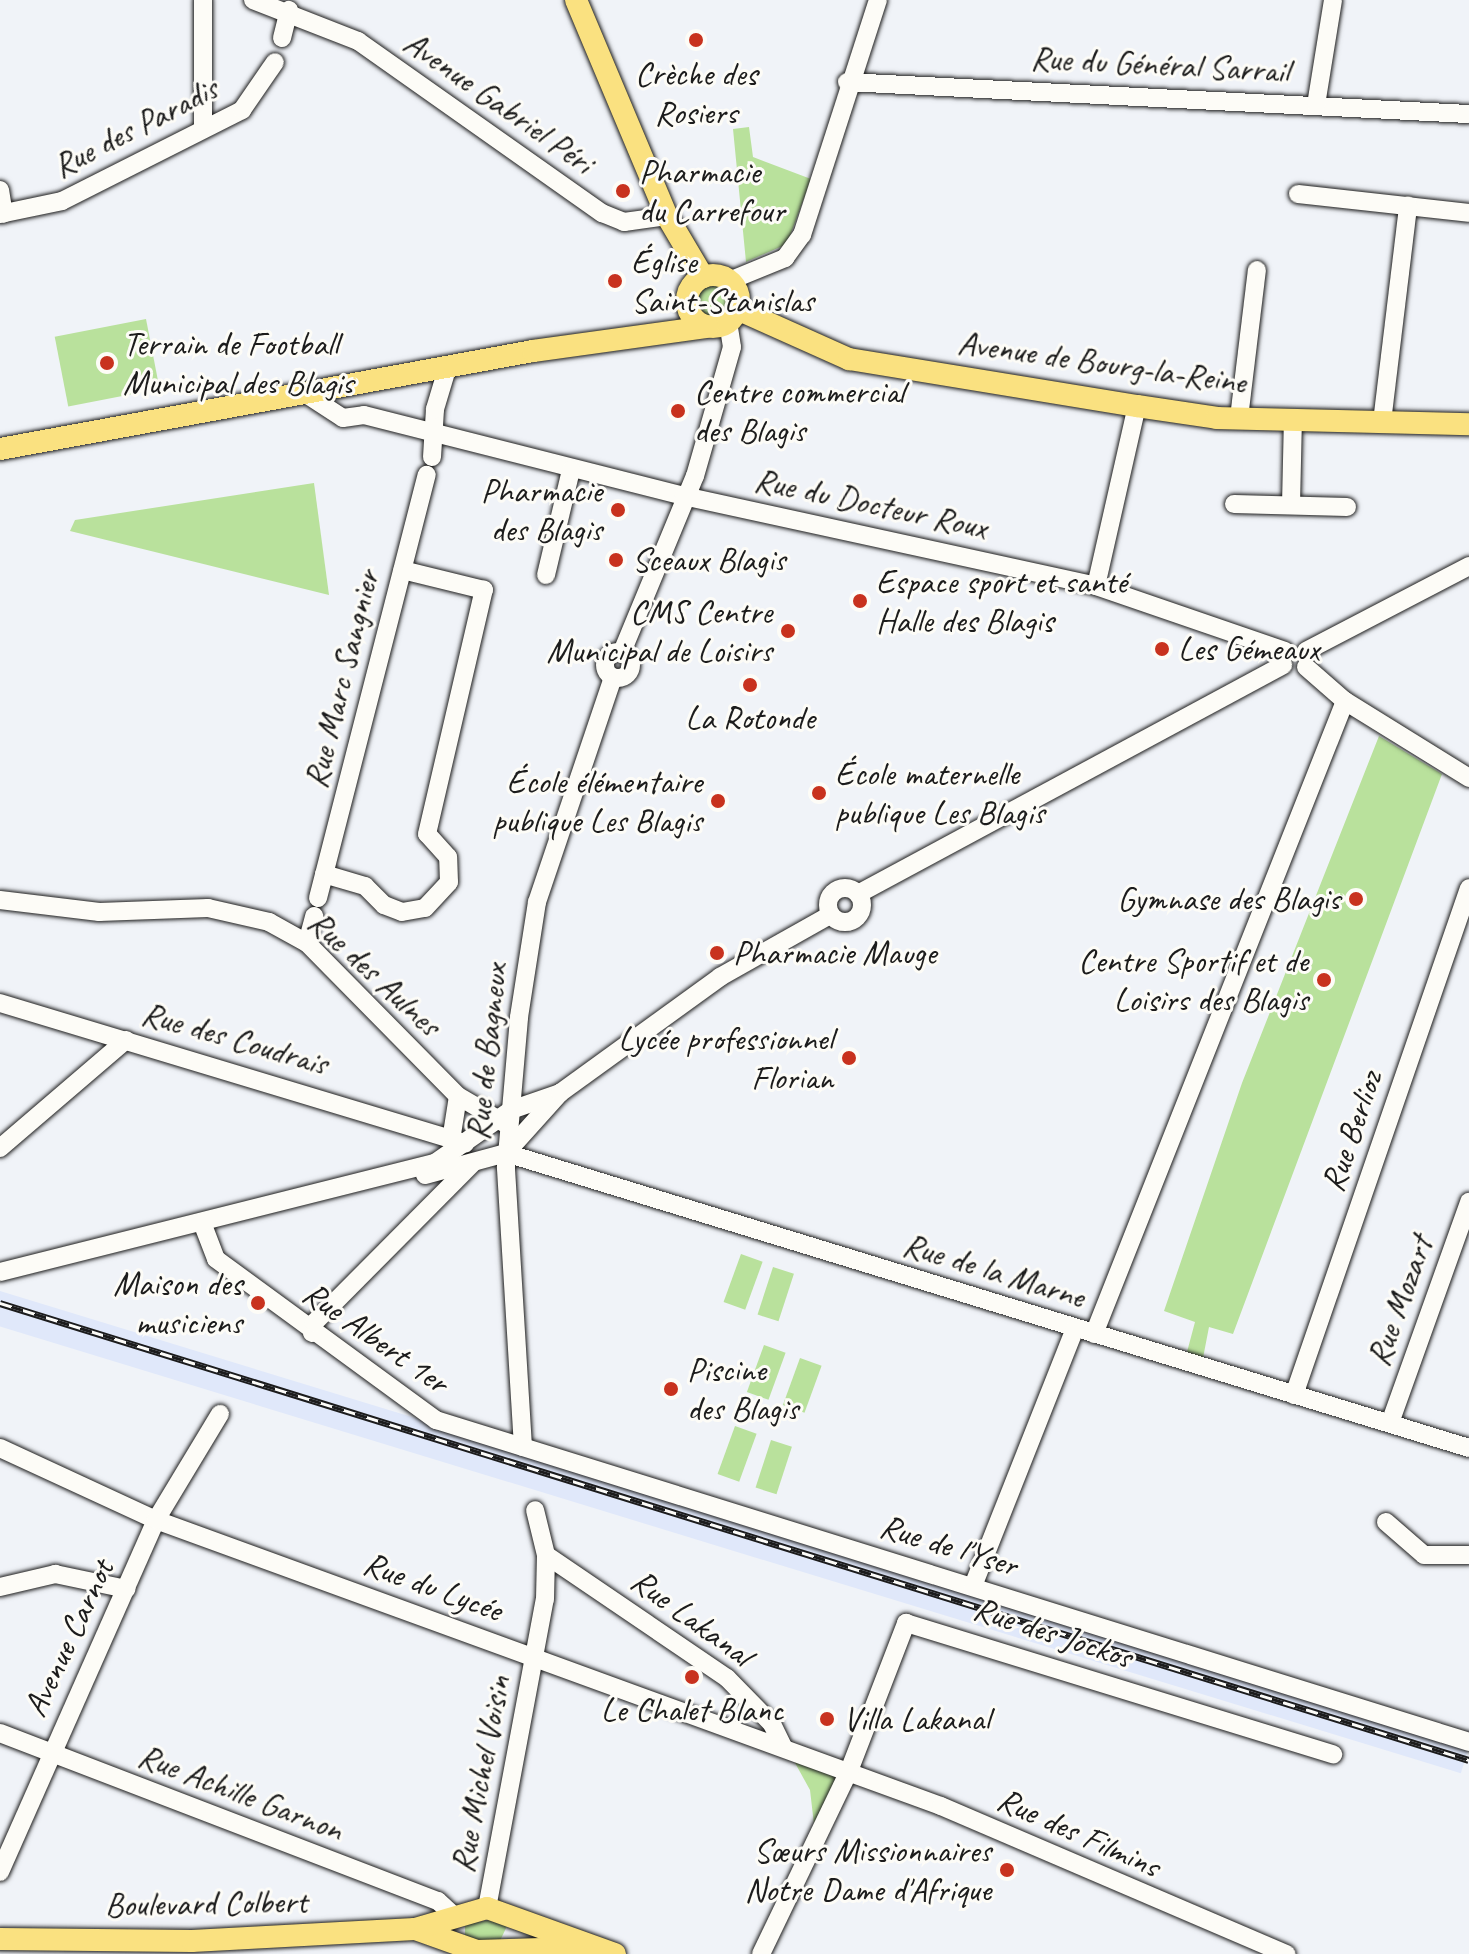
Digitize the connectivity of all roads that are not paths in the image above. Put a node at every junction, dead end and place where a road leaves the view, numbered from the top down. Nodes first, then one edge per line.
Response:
1 (203, 0) edge
2 (253, 0) edge
3 (576, 0) edge
4 (878, 0) edge
5 (1333, 0) edge
6 (289, 10) junction
7 (282, 38) dead end
8 (275, 62) dead end
9 (847, 82) junction
10 (1316, 105) junction
11 (1469, 114) edge
12 (203, 129) junction
13 (0, 190) edge
14 (1298, 194) dead end
15 (1408, 206) junction
16 (1469, 213) edge
17 (2, 214) edge
18 (667, 216) junction
19 (1257, 270) dead end
20 (703, 277) junction
21 (729, 281) junction
22 (687, 307) junction
23 (724, 319) junction
24 (623, 336) junction
25 (447, 369) junction
26 (306, 394) junction
27 (1137, 406) junction
28 (1239, 418) junction
29 (1293, 420) junction
30 (1382, 422) junction
31 (1469, 424) edge
32 (437, 438) junction
33 (0, 449) edge
34 (571, 470) junction
35 (684, 496) junction
36 (1234, 504) dead end
37 (1291, 505) junction
38 (1347, 507) dead end
39 (1469, 566) edge
40 (402, 570) junction
41 (546, 575) dead end
42 (1096, 586) junction
43 (1284, 658) junction
44 (1306, 659) junction
45 (1345, 701) junction
46 (1469, 778) edge
47 (324, 874) junction
48 (1469, 888) edge
49 (0, 900) edge
50 (307, 943) junction
51 (0, 1003) edge
52 (126, 1040) junction
53 (513, 1085) junction
54 (560, 1093) junction
55 (458, 1096) junction
56 (533, 1102) junction
57 (506, 1120) junction
58 (465, 1137) junction
59 (0, 1148) edge
60 (506, 1153) junction
61 (480, 1161) junction
62 (454, 1175) junction
63 (332, 1192) junction
64 (1469, 1202) edge
65 (203, 1225) junction
66 (0, 1272) edge
67 (1075, 1329) junction
68 (312, 1333) junction
69 (1094, 1334) junction
70 (1294, 1395) junction
71 (220, 1414) dead end
72 (1390, 1423) junction
73 (523, 1447) junction
74 (1466, 1447) edge
75 (0, 1448) edge
76 (535, 1510) dead end
77 (156, 1520) junction
78 (1386, 1522) dead end
79 (546, 1555) junction
80 (1469, 1555) edge
81 (973, 1586) junction
82 (0, 1587) edge
83 (126, 1589) junction
84 (534, 1657) junction
85 (0, 1733) edge
86 (1469, 1742) edge
87 (783, 1747) junction
88 (51, 1752) junction
89 (1333, 1754) dead end
90 (849, 1771) junction
91 (0, 1872) edge
92 (487, 1908) junction
93 (455, 1917) junction
94 (516, 1921) junction
95 (415, 1929) junction
96 (9, 1945) edge
97 (585, 1948) junction
98 (470, 1949) edge
99 (507, 1950) junction
100 (1285, 1953) edge
101 (615, 1954) edge
102 (761, 1954) edge

1 - 12 street
2 - 6 street, Avenue Gabriel Péri
3 - 18 main road
4 - 9 street
5 - 10 street
6 - 7 street
6 - 18 street, Avenue Gabriel Péri
8 - 12 street, Rue des Paradis
9 - 10 street, Rue du Général Sarrail
9 - 21 street
10 - 11 street, Rue du Général Sarrail
12 - 17 street, Rue des Paradis
13 - 17 street
14 - 15 street
15 - 16 street
15 - 30 street
18 - 20 main road
19 - 28 street
20 - 21 main road
20 - 22 main road
21 - 23 main road
22 - 23 main road
22 - 24 main road
23 - 24 main road
23 - 27 main road, Avenue de Bourg-la-Reine
23 - 35 street, Rue de Bagneux
24 - 25 main road
25 - 26 main road
25 - 32 street, Rue Marc Sangnier
26 - 32 street, Rue du Docteur Roux
26 - 33 main road
27 - 28 main road, Avenue de Bourg-la-Reine
27 - 42 street
28 - 29 main road, Avenue de Bourg-la-Reine
29 - 30 main road, Avenue de Bourg-la-Reine
29 - 37 street
30 - 31 main road, Avenue de Bourg-la-Reine
32 - 34 street, Rue du Docteur Roux
32 - 40 street, Rue Marc Sangnier
34 - 35 street, Rue du Docteur Roux
34 - 41 street
35 - 42 street, Rue du Docteur Roux
35 - 53 street, Rue de Bagneux
36 - 37 street
37 - 38 street
39 - 44 street
40 - 47 street, Rue Marc Sangnier
40 - 47 street
42 - 43 street, Rue du Docteur Roux
43 - 44 street
43 - 54 street
44 - 45 street
45 - 46 street
45 - 69 street
47 - 50 street, Rue Marc Sangnier
48 - 70 street, Rue Berlioz
49 - 50 street, Rue des Aulnes
50 - 55 street, Rue des Aulnes
51 - 52 street, Rue des Coudrais
52 - 58 street, Rue des Coudrais
52 - 59 street
53 - 56 street
53 - 57 street, Rue de Bagneux
54 - 56 street
54 - 60 street
55 - 57 street, Rue des Aulnes
55 - 58 street
56 - 57 street
57 - 58 street
57 - 60 street, Rue de Bagneux
58 - 61 street
58 - 63 street
60 - 61 street
60 - 67 street, Rue de la Marne
60 - 73 street, Rue de Bagneux
61 - 62 street
62 - 63 street
62 - 68 street
63 - 65 street
64 - 72 street, Rue Mozart
65 - 66 street
65 - 68 street, Rue Albert 1er
67 - 69 street, Rue de la Marne
67 - 81 street
68 - 73 street, Rue Albert 1er
69 - 70 street, Rue de la Marne
70 - 72 street, Rue de la Marne
71 - 77 street, Avenue Carnot
72 - 74 street, Rue de la Marne
73 - 81 street, Rue de l'Yser
75 - 77 street, Rue du Lycée
76 - 79 street, Rue Michel Voisin
77 - 83 street, Avenue Carnot
77 - 84 street, Rue du Lycée
78 - 80 street
79 - 84 street, Rue Michel Voisin
79 - 87 street, Rue Lakanal
81 - 86 street, Rue de l'Yser
82 - 83 street
83 - 88 street, Avenue Carnot
84 - 87 street, Rue du Lycée
84 - 92 street, Rue Michel Voisin
85 - 88 street, Rue Achille Garnon
87 - 90 street, Rue du Lycée
88 - 91 street, Avenue Carnot
88 - 93 street, Rue Achille Garnon
89 - 90 street, Rue des Jockos
90 - 100 street, Rue des Filmins
90 - 102 street
92 - 93 main road, Boulevard Colbert
92 - 94 main road, Boulevard Colbert
93 - 95 main road, Boulevard Colbert
93 - 98 main road
94 - 97 main road, Boulevard Colbert
94 - 99 main road
95 - 96 main road, Boulevard Colbert
95 - 98 main road, Boulevard Colbert
97 - 99 main road, Boulevard Colbert
97 - 101 main road, Boulevard Colbert
98 - 99 main road, Boulevard Colbert

